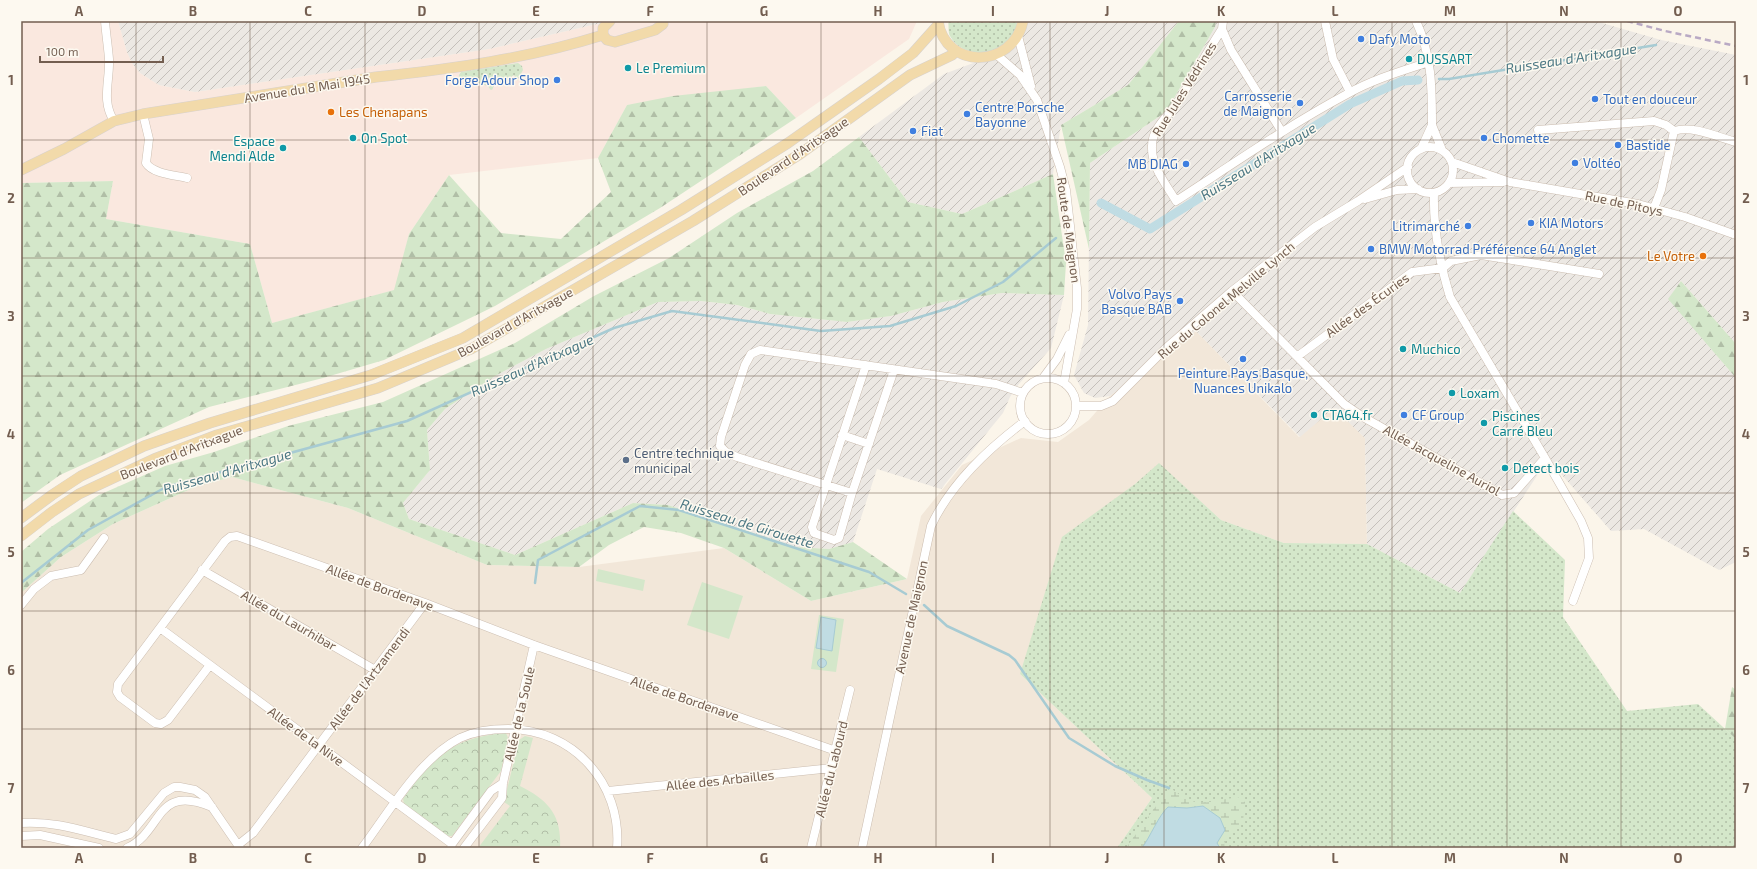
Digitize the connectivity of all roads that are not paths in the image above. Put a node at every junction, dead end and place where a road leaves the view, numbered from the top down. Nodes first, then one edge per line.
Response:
1 (105, 21) edge
2 (610, 21) edge
3 (662, 21) edge
4 (1023, 21) edge
5 (1325, 21) edge
6 (1416, 21) edge
7 (938, 23) edge
8 (1223, 25) edge
9 (603, 35) junction
10 (1018, 36) junction
11 (956, 50) junction
12 (997, 55) junction
13 (1429, 62) junction
14 (1032, 90) junction
15 (1350, 92) junction
16 (143, 114) junction
17 (114, 121) junction
18 (1432, 124) junction
19 (1538, 130) dead end
20 (1674, 131) junction
21 (1282, 132) junction
22 (1736, 142) edge
23 (1421, 149) junction
24 (1442, 150) junction
25 (1452, 162) junction
26 (1408, 167) junction
27 (21, 170) edge
28 (187, 178) dead end
29 (1510, 182) junction
30 (1449, 184) junction
31 (1418, 189) junction
32 (1434, 192) junction
33 (1358, 201) junction
34 (1654, 208) junction
35 (1736, 235) edge
36 (1443, 268) junction
37 (1599, 274) dead end
38 (1232, 291) junction
39 (1073, 327) junction
40 (1298, 356) junction
41 (866, 366) junction
42 (894, 370) junction
43 (1044, 378) junction
44 (1064, 383) junction
45 (1023, 393) junction
46 (1076, 406) junction
47 (1025, 421) junction
48 (842, 436) junction
49 (869, 444) junction
50 (1545, 458) junction
51 (826, 485) junction
52 (852, 493) junction
53 (21, 518) edge
54 (21, 536) edge
55 (104, 538) dead end
56 (202, 570) junction
57 (1573, 601) dead end
58 (425, 603) junction
59 (21, 605) edge
60 (160, 628) junction
61 (534, 645) junction
62 (210, 665) junction
63 (375, 670) junction
64 (850, 690) dead end
65 (516, 729) junction
66 (318, 745) junction
67 (836, 750) junction
68 (832, 768) junction
69 (503, 782) junction
70 (608, 791) junction
71 (396, 802) junction
72 (212, 806) junction
73 (21, 823) edge
74 (21, 836) edge
75 (239, 846) edge
76 (452, 846) edge
77 (99, 848) edge
78 (127, 848) edge
79 (362, 848) edge
80 (464, 848) edge
81 (617, 848) edge
82 (812, 848) edge
83 (862, 848) edge

1 - 17 street
2 - 9 main road
3 - 9 main road
4 - 10 main road
5 - 15 street
6 - 13 street
7 - 11 main road
7 - 53 main road, Boulevard d'Aritxague
8 - 21 street
8 - 21 street, Rue Jules Védrines
9 - 16 main road, Avenue du 8 Mai 1945
10 - 12 main road
10 - 14 street, Route de Maignon
11 - 12 main road
11 - 54 main road, Boulevard d'Aritxague
12 - 14 street, Route de Maignon
13 - 15 street
13 - 18 street
14 - 39 street, Route de Maignon
15 - 21 street
16 - 17 main road, Avenue du 8 Mai 1945
16 - 28 street
17 - 27 main road, Avenue du 8 Mai 1945
18 - 23 street
18 - 24 street
19 - 20 street
20 - 22 street
20 - 34 street
23 - 24 street
23 - 26 street
24 - 25 street
25 - 29 street
25 - 30 street
26 - 31 street
26 - 33 street, Rue du Colonel Melville Lynch
29 - 30 street
29 - 34 street, Rue de Pitoys
30 - 32 street
31 - 32 street
31 - 33 street, Rue du Colonel Melville Lynch
32 - 36 street
33 - 38 street, Rue du Colonel Melville Lynch
34 - 35 street, Rue de Pitoys
36 - 37 street, Allée des Écuries
36 - 40 street, Allée des Écuries
36 - 50 street
38 - 40 street, Allée Jacqueline Auriol
38 - 46 street, Rue du Colonel Melville Lynch
39 - 43 street, Route de Maignon
39 - 44 street, Route de Maignon
40 - 50 street, Allée Jacqueline Auriol
41 - 42 street
41 - 48 street
41 - 51 street
42 - 45 street
42 - 49 street
43 - 44 street
43 - 45 street
44 - 46 street
45 - 47 street
46 - 47 street
47 - 83 street, Avenue de Maignon
48 - 49 street
48 - 51 street
49 - 52 street
50 - 57 street
51 - 52 street
51 - 52 street
55 - 59 street
56 - 58 street, Allée de Bordenave
56 - 60 street, Allée de Bordenave
56 - 63 street, Allée du Laurhibar
58 - 61 street, Allée de Bordenave
58 - 63 street, Allée de l'Artzamendi
60 - 62 street, Allée de la Nive
60 - 62 street, Allée de Bordenave
61 - 65 street, Allée de la Soule
61 - 67 street, Allée de Bordenave
62 - 66 street, Allée de la Nive
63 - 66 street, Allée de l'Artzamendi
64 - 67 street, Allée du Labourd
65 - 69 street, Allée de la Soule
65 - 70 street
65 - 71 street
66 - 71 street, Allée de la Nive
66 - 75 street, Allée de l'Artzamendi
67 - 68 street, Allée du Labourd
68 - 70 street, Allée des Arbailles
68 - 82 street, Allée du Labourd
69 - 76 street
69 - 80 street, Allée de la Soule
70 - 81 street
71 - 76 street, Allée de la Nive
71 - 79 street
72 - 73 street
72 - 75 street
72 - 78 street
74 - 77 street

